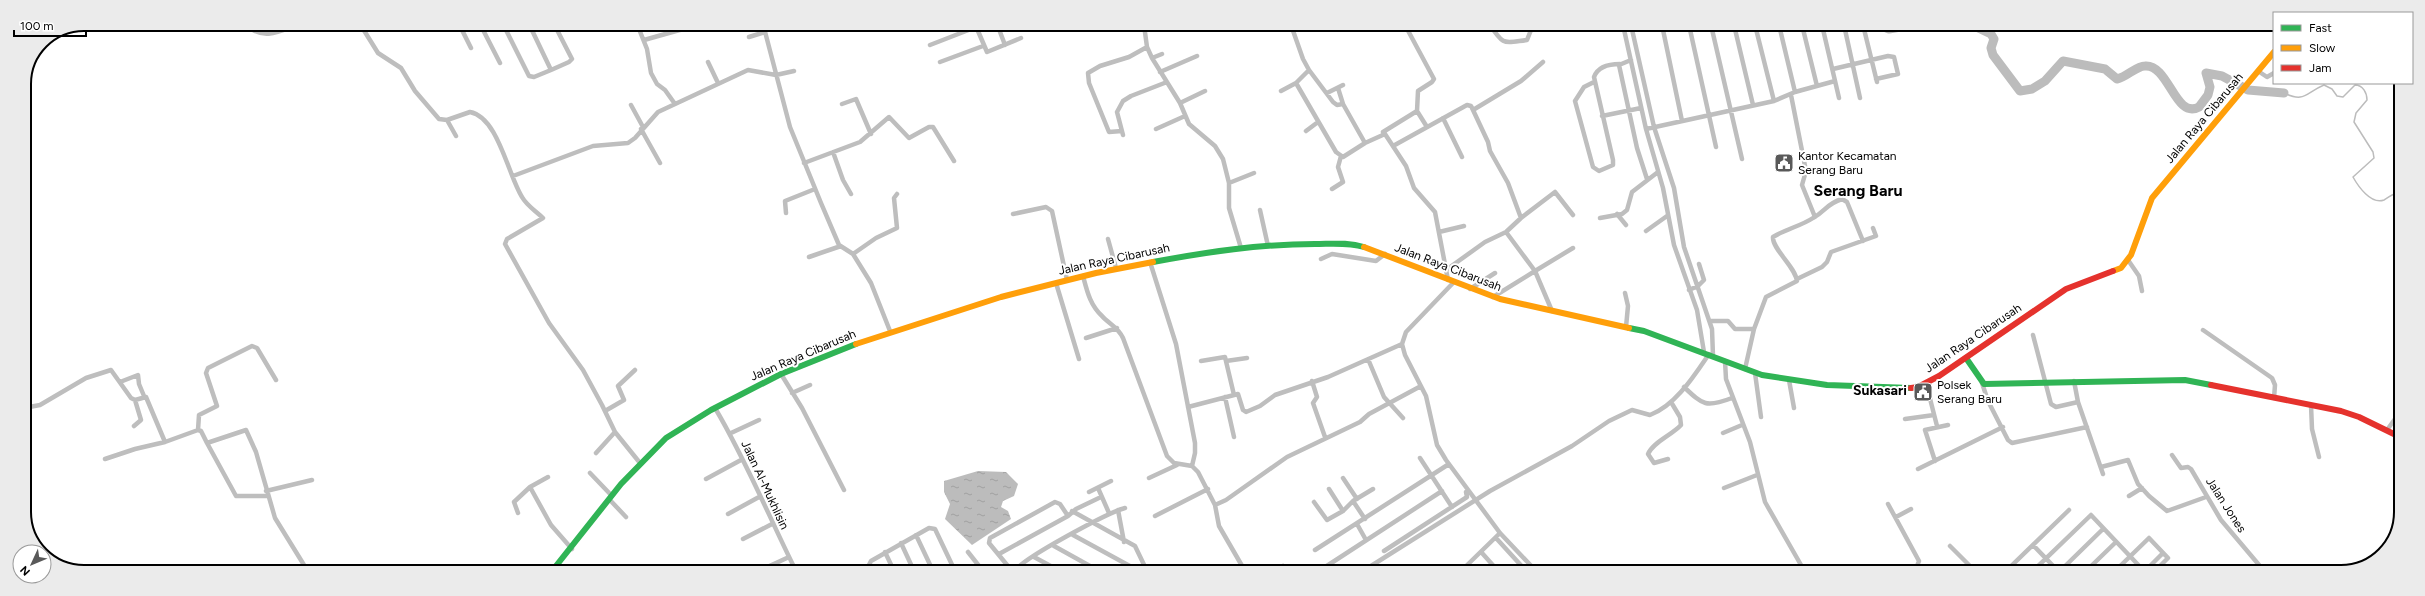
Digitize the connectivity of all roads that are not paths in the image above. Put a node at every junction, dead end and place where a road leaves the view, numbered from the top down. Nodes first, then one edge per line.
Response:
1 (259, 31) edge
2 (282, 31) edge
3 (364, 31) edge
4 (462, 31) edge
5 (484, 31) edge
6 (506, 31) edge
7 (532, 31) edge
8 (558, 31) edge
9 (640, 31) edge
10 (676, 31) edge
11 (964, 31) edge
12 (978, 31) edge
13 (1000, 31) edge
14 (1145, 31) edge
15 (1293, 31) edge
16 (1408, 31) edge
17 (1495, 31) edge
18 (1531, 31) edge
19 (1625, 31) edge
20 (1632, 31) edge
21 (1663, 31) edge
22 (1691, 31) edge
23 (1712, 31) edge
24 (1735, 31) edge
25 (1757, 31) edge
26 (1780, 31) edge
27 (1803, 31) edge
28 (1823, 31) edge
29 (1845, 31) edge
30 (1865, 31) edge
31 (765, 32) joint
32 (749, 38) dead end
33 (1021, 38) dead end
34 (644, 40) junction
35 (930, 45) dead end
36 (1005, 45) junction
37 (983, 46) junction
38 (1147, 47) junction
39 (471, 48) dead end
40 (2273, 53) edge
41 (1162, 54) dead end
42 (1197, 56) dead end
43 (1152, 58) junction
44 (1631, 60) junction
45 (1872, 60) junction
46 (708, 62) dead end
47 (940, 62) dead end
48 (1543, 62) dead end
49 (500, 63) dead end
50 (1620, 64) junction
51 (1852, 64) junction
52 (551, 70) junction
53 (1309, 70) junction
54 (1833, 70) junction
55 (2258, 71) junction
56 (794, 72) dead end
57 (1160, 72) junction
58 (2273, 74) edge
59 (776, 75) junction
60 (1835, 81) junction
61 (1167, 82) junction
62 (1594, 82) junction
63 (718, 83) junction
64 (1296, 83) junction
65 (1343, 85) dead end
66 (1817, 86) junction
67 (1338, 88) junction
68 (1205, 91) dead end
69 (1281, 91) dead end
70 (1327, 93) junction
71 (1793, 93) junction
72 (1839, 98) dead end
73 (1860, 98) dead end
74 (1774, 100) junction
75 (1180, 103) junction
76 (675, 104) junction
77 (842, 104) dead end
78 (1343, 104) junction
79 (631, 105) dead end
80 (1753, 105) junction
81 (1641, 108) junction
82 (1474, 110) junction
83 (1730, 110) junction
84 (1417, 111) junction
85 (1629, 111) junction
86 (1708, 115) junction
87 (1185, 116) junction
88 (1602, 116) junction
89 (1443, 118) junction
90 (447, 120) junction
91 (1682, 121) junction
92 (1318, 122) junction
93 (1427, 127) junction
94 (1654, 127) junction
95 (642, 128) junction
96 (1156, 129) dead end
97 (1646, 129) junction
98 (1306, 131) dead end
99 (1383, 132) junction
100 (871, 134) junction
101 (456, 136) dead end
102 (1365, 142) junction
103 (1393, 146) junction
104 (1716, 147) dead end
105 (833, 152) junction
106 (1341, 156) junction
107 (1462, 157) dead end
108 (1742, 159) dead end
109 (954, 161) dead end
110 (804, 163) junction
111 (660, 164) dead end
112 (1658, 172) junction
113 (1254, 173) dead end
114 (513, 176) junction
115 (1647, 179) junction
116 (1229, 183) junction
117 (1332, 189) dead end
118 (815, 190) junction
119 (851, 194) dead end
120 (897, 194) dead end
121 (1260, 210) dead end
122 (786, 213) dead end
123 (1013, 214) dead end
124 (1617, 214) junction
125 (1573, 215) dead end
126 (1667, 216) junction
127 (1816, 217) junction
128 (1521, 218) junction
129 (1600, 218) dead end
130 (1464, 226) dead end
131 (1626, 226) dead end
132 (1873, 228) dead end
133 (1646, 231) dead end
134 (1439, 232) junction
135 (1506, 232) junction
136 (1108, 239) dead end
137 (1863, 241) junction
138 (841, 246) junction
139 (1268, 246) junction
140 (1241, 248) junction
141 (1573, 248) dead end
142 (853, 254) junction
143 (1385, 254) junction
144 (809, 258) dead end
145 (1321, 259) dead end
146 (2128, 260) junction
147 (1150, 262) junction
148 (1699, 264) dead end
149 (1116, 268) junction
150 (1446, 270) junction
151 (1535, 271) junction
152 (1494, 273) dead end
153 (1083, 276) junction
154 (1797, 279) junction
155 (1067, 280) junction
156 (1451, 282) junction
157 (1056, 283) junction
158 (1698, 286) junction
159 (1470, 289) junction
160 (1689, 290) junction
161 (2142, 291) dead end
162 (1625, 293) dead end
163 (1493, 297) junction
164 (1552, 311) junction
165 (1710, 322) junction
166 (1626, 327) junction
167 (1116, 328) junction
168 (1754, 329) junction
169 (2203, 330) dead end
170 (890, 331) junction
171 (2033, 335) dead end
172 (1086, 338) dead end
173 (1402, 344) junction
174 (1709, 354) junction
175 (1246, 358) dead end
176 (1966, 358) junction
177 (1079, 359) dead end
178 (1368, 359) junction
179 (1201, 361) dead end
180 (1226, 361) junction
181 (1725, 361) junction
182 (1745, 369) junction
183 (635, 370) dead end
184 (1755, 373) junction
185 (781, 374) junction
186 (276, 380) dead end
187 (1789, 380) junction
188 (1312, 381) junction
189 (2074, 381) junction
190 (120, 382) junction
191 (2044, 382) junction
192 (1926, 383) junction
193 (1982, 383) junction
194 (810, 385) dead end
195 (1421, 386) junction
196 (1684, 387) junction
197 (792, 393) junction
198 (1234, 395) junction
199 (144, 396) junction
200 (1225, 397) junction
201 (1732, 398) junction
202 (2274, 398) junction
203 (135, 400) junction
204 (1671, 402) junction
205 (2078, 402) junction
206 (1389, 403) junction
207 (2311, 405) junction
208 (31, 407) edge
209 (1188, 407) junction
210 (715, 408) junction
211 (1794, 408) dead end
212 (605, 411) junction
213 (1934, 415) junction
214 (1760, 417) dead end
215 (1403, 418) dead end
216 (1905, 419) dead end
217 (759, 420) dead end
218 (2394, 420) edge
219 (1742, 425) junction
220 (1948, 425) dead end
221 (134, 426) dead end
222 (1937, 426) junction
223 (2003, 427) junction
224 (2088, 427) junction
225 (198, 430) junction
226 (2387, 430) junction
227 (615, 432) junction
228 (731, 433) junction
229 (1723, 433) dead end
230 (2394, 434) edge
231 (1234, 437) dead end
232 (1325, 437) junction
233 (165, 442) junction
234 (207, 443) junction
235 (1435, 448) dead end
236 (596, 453) dead end
237 (2172, 455) dead end
238 (2319, 457) dead end
239 (1420, 458) dead end
240 (105, 459) dead end
241 (1668, 459) dead end
242 (741, 460) junction
243 (1935, 461) junction
244 (640, 463) junction
245 (1177, 465) junction
246 (1448, 465) junction
247 (1192, 466) junction
248 (2101, 467) junction
249 (1918, 469) dead end
250 (590, 474) dead end
251 (2103, 474) dead end
252 (1757, 475) junction
253 (1431, 476) junction
254 (548, 477) dead end
255 (1149, 478) dead end
256 (1343, 478) dead end
257 (706, 479) dead end
258 (312, 480) dead end
259 (1111, 481) dead end
260 (530, 487) junction
261 (1098, 488) junction
262 (1724, 488) dead end
263 (2142, 488) junction
264 (1330, 489) dead end
265 (1373, 489) dead end
266 (844, 490) dead end
267 (1208, 490) junction
268 (1442, 491) junction
269 (1089, 492) dead end
270 (266, 494) junction
271 (2129, 496) dead end
272 (759, 497) junction
273 (1101, 497) junction
274 (2206, 497) junction
275 (611, 498) junction
276 (1355, 500) junction
277 (1475, 501) junction
278 (1314, 502) dead end
279 (1888, 504) dead end
280 (1215, 505) junction
281 (1452, 507) junction
282 (1125, 508) dead end
283 (1911, 509) dead end
284 (1118, 510) junction
285 (1343, 510) junction
286 (2069, 510) dead end
287 (1072, 512) junction
288 (518, 513) dead end
289 (1109, 513) junction
290 (728, 514) dead end
291 (1068, 516) junction
292 (1155, 516) dead end
293 (626, 517) dead end
294 (1896, 517) junction
295 (1365, 519) junction
296 (1091, 523) junction
297 (772, 524) junction
298 (1357, 524) junction
299 (2103, 529) junction
300 (1500, 532) junction
301 (916, 535) junction
302 (1073, 535) junction
303 (1496, 538) junction
304 (743, 539) dead end
305 (1366, 540) junction
306 (1124, 542) junction
307 (2116, 542) junction
308 (901, 543) junction
309 (2033, 545) junction
310 (1054, 546) junction
311 (1950, 546) dead end
312 (572, 549) junction
313 (1315, 550) dead end
314 (1384, 551) dead end
315 (885, 552) junction
316 (968, 552) dead end
317 (1482, 553) junction
318 (2163, 553) junction
319 (999, 554) junction
320 (2130, 556) junction
321 (789, 557) junction
322 (1034, 557) junction
323 (2046, 558) junction
324 (950, 560) junction
325 (304, 565) edge
326 (557, 565) edge
327 (772, 565) edge
328 (793, 565) edge
329 (869, 565) edge
330 (891, 565) edge
331 (911, 565) edge
332 (930, 565) edge
333 (952, 565) edge
334 (954, 565) edge
335 (978, 565) edge
336 (1010, 565) edge
337 (1022, 565) edge
338 (1049, 565) edge
339 (1088, 565) edge
340 (1128, 565) edge
341 (1144, 565) edge
342 (1242, 565) edge
343 (1329, 565) edge
344 (1374, 565) edge
345 (1468, 565) edge
346 (1494, 565) edge
347 (1521, 565) edge
348 (1531, 565) edge
349 (1800, 565) edge
350 (1918, 565) edge
351 (1969, 565) edge
352 (2012, 565) edge
353 (2039, 565) edge
354 (2052, 565) edge
355 (2066, 565) edge
356 (2093, 565) edge
357 (2121, 565) edge
358 (2138, 565) edge
359 (2151, 565) edge
360 (2161, 565) edge
361 (2259, 565) edge

1 - 2 street
3 - 90 street
4 - 39 street
5 - 49 street
6 - 52 street
7 - 52 street
8 - 52 street
9 - 34 street
10 - 34 street
11 - 35 street
12 - 37 street
13 - 36 street
14 - 38 street
15 - 53 street
16 - 84 street
17 - 18 street
19 - 44 street
20 - 94 street
21 - 91 street
22 - 86 street
23 - 83 street
24 - 80 street
25 - 74 street
26 - 71 street
27 - 66 street
28 - 54 street
29 - 51 street
30 - 45 street
31 - 32 street
31 - 59 street
33 - 36 street
34 - 76 street
36 - 37 street
37 - 47 street
38 - 43 street
38 - 61 street
40 - 55 main road, Jalan Raya Cibarusah
41 - 43 street
42 - 57 street
43 - 57 street
44 - 50 street
44 - 81 street
45 - 45 street
45 - 51 street
46 - 63 street
48 - 82 street
50 - 62 street
50 - 85 street
51 - 54 street
51 - 73 street
53 - 64 street
53 - 70 street
54 - 60 street
55 - 58 street
55 - 146 main road, Jalan Raya Cibarusah
56 - 59 street
57 - 61 street
59 - 63 street
59 - 110 street
60 - 66 street
60 - 72 street
61 - 75 street
62 - 88 street
62 - 88 street
63 - 76 street
64 - 69 street
64 - 92 street
65 - 67 street
66 - 71 street
67 - 70 street
67 - 78 street
68 - 75 street
70 - 78 street
71 - 74 street
71 - 127 street
74 - 80 street
75 - 87 street
76 - 95 street
77 - 100 street
78 - 102 street
79 - 95 street
80 - 83 street
81 - 85 street
81 - 97 street
82 - 89 street
82 - 128 street
83 - 86 street
83 - 108 street
84 - 93 street
84 - 99 street
85 - 88 street
85 - 115 street
86 - 91 street
86 - 104 street
87 - 96 street
87 - 116 street
89 - 93 street
89 - 107 street
90 - 101 street
90 - 114 street
91 - 94 street
92 - 98 street
92 - 106 street
93 - 103 street
94 - 97 street
94 - 158 street
95 - 111 street
95 - 114 street
97 - 112 street
99 - 102 street
99 - 103 street
100 - 105 street
100 - 109 street
102 - 106 street
103 - 134 street
105 - 110 street
105 - 119 street
106 - 117 street
110 - 118 street
112 - 115 street
112 - 126 street
113 - 116 street
114 - 212 street
115 - 124 street
116 - 140 street
118 - 122 street
118 - 138 street
120 - 142 street
121 - 139 street
123 - 155 street
124 - 129 street
124 - 131 street
125 - 128 street
126 - 133 street
126 - 160 street
127 - 137 street
127 - 154 street
128 - 135 street
130 - 134 street
132 - 137 street
134 - 150 street
135 - 150 street
135 - 151 street
136 - 149 street
137 - 154 street
138 - 142 street
138 - 144 street
139 - 140 main road, Jalan Raya Cibarusah
139 - 143 main road, Jalan Raya Cibarusah
140 - 147 main road, Jalan Raya Cibarusah
141 - 151 street
142 - 170 street
143 - 145 street
143 - 156 main road, Jalan Raya Cibarusah
146 - 161 street
146 - 176 main road, Jalan Raya Cibarusah
147 - 149 main road, Jalan Raya Cibarusah
147 - 209 street
148 - 158 street
149 - 153 main road, Jalan Raya Cibarusah
150 - 156 street
151 - 163 street
151 - 164 street
152 - 159 street
153 - 155 main road, Jalan Raya Cibarusah
153 - 167 street
154 - 168 street
155 - 157 main road, Jalan Raya Cibarusah
156 - 159 main road, Jalan Raya Cibarusah
156 - 173 street
157 - 170 main road, Jalan Raya Cibarusah
157 - 177 street
158 - 160 street
158 - 165 street
159 - 163 main road, Jalan Raya Cibarusah
160 - 174 street
162 - 166 street
163 - 164 main road, Jalan Raya Cibarusah
164 - 166 main road, Jalan Raya Cibarusah
165 - 168 street
165 - 174 street
166 - 174 main road, Jalan Raya Cibarusah
167 - 172 street
167 - 245 street
168 - 182 street
169 - 202 street
170 - 185 main road, Jalan Raya Cibarusah
171 - 191 street
173 - 178 street
173 - 195 street
174 - 181 main road, Jalan Raya Cibarusah
174 - 196 street
175 - 180 street
176 - 192 main road, Jalan Raya Cibarusah
176 - 193 main road
178 - 188 street
178 - 206 street
179 - 180 street
180 - 198 street
181 - 182 main road, Jalan Raya Cibarusah
181 - 201 street
182 - 184 main road, Jalan Raya Cibarusah
183 - 212 street
184 - 187 main road, Jalan Raya Cibarusah
184 - 214 street
185 - 197 street
185 - 210 main road, Jalan Raya Cibarusah
186 - 225 street
187 - 192 main road, Jalan Raya Cibarusah
187 - 211 street
188 - 198 street
188 - 232 street
189 - 191 main road
189 - 202 main road
189 - 205 street
190 - 199 street
190 - 203 street
190 - 208 street
191 - 193 main road
191 - 205 street
192 - 213 street
193 - 223 street
194 - 197 street
195 - 206 street
195 - 246 street
196 - 201 street
196 - 204 street
197 - 266 street
198 - 200 street
199 - 203 street
199 - 233 street
200 - 209 street
200 - 231 street
201 - 219 street
202 - 207 main road
203 - 221 street
204 - 241 street
204 - 277 street
205 - 224 street
206 - 215 street
206 - 232 street
207 - 226 main road
207 - 238 street
209 - 247 street
210 - 228 street, Jalan Al-Mukhlisin
210 - 244 main road, Jalan Raya Cibarusah
212 - 227 street
213 - 216 street
213 - 222 street
217 - 228 street
218 - 226 street
219 - 229 street
219 - 252 street
220 - 222 street
222 - 243 street
223 - 224 street
223 - 243 street
224 - 248 street
225 - 233 street
225 - 234 street
226 - 230 main road
227 - 236 street
227 - 244 street
228 - 242 street, Jalan Al-Mukhlisin
232 - 280 street
233 - 240 street
234 - 270 street
234 - 270 street
235 - 246 street
237 - 274 street, Jalan Jones
239 - 253 street
242 - 257 street
242 - 272 street, Jalan Al-Mukhlisin
243 - 249 street
244 - 275 main road, Jalan Raya Cibarusah
245 - 247 street
245 - 255 street
246 - 253 street
246 - 277 street
246 - 281 street
247 - 267 street
248 - 251 street
248 - 263 street
250 - 275 street
252 - 262 street
252 - 349 street
253 - 268 street
253 - 295 street
254 - 260 street
256 - 276 street
258 - 270 street
259 - 261 street
260 - 288 street
260 - 312 street
261 - 269 street
261 - 273 street
263 - 271 street
263 - 274 street
264 - 285 street
265 - 276 street
267 - 280 street
267 - 292 street
268 - 281 street
268 - 305 street
270 - 325 street
272 - 290 street
272 - 297 street, Jalan Al-Mukhlisin
273 - 287 street
273 - 289 street
274 - 361 street, Jalan Jones
275 - 293 street
275 - 312 main road, Jalan Raya Cibarusah
276 - 285 street
276 - 295 street
277 - 300 street
277 - 344 street
278 - 285 street
279 - 294 street
280 - 342 street
281 - 314 street
282 - 284 street
283 - 294 street
284 - 289 street
284 - 306 street
286 - 309 street
287 - 291 street
287 - 296 street
289 - 296 street
291 - 319 street
291 - 319 street
294 - 350 street
295 - 298 street
296 - 302 street
296 - 306 street
297 - 304 street
297 - 321 street, Jalan Al-Mukhlisin
298 - 305 street
298 - 313 street
299 - 307 street
299 - 323 street
299 - 355 street
300 - 303 street
300 - 348 street
301 - 308 street
301 - 324 street
301 - 332 street
302 - 310 street
302 - 340 street
303 - 317 street
303 - 347 street
305 - 343 street
306 - 341 street
307 - 320 street
307 - 356 street
308 - 315 street
308 - 331 street
309 - 323 street
309 - 352 street
310 - 322 street
310 - 339 street
311 - 351 street
312 - 326 main road, Jalan Raya Cibarusah
315 - 329 street
315 - 330 street
316 - 335 street
317 - 345 street
317 - 346 street
318 - 320 street
318 - 359 street
318 - 360 street
319 - 336 street
320 - 357 street
320 - 358 street
321 - 327 street
321 - 328 street, Jalan Al-Mukhlisin
322 - 337 street
322 - 338 street
323 - 353 street
323 - 354 street
324 - 333 street
324 - 334 street

